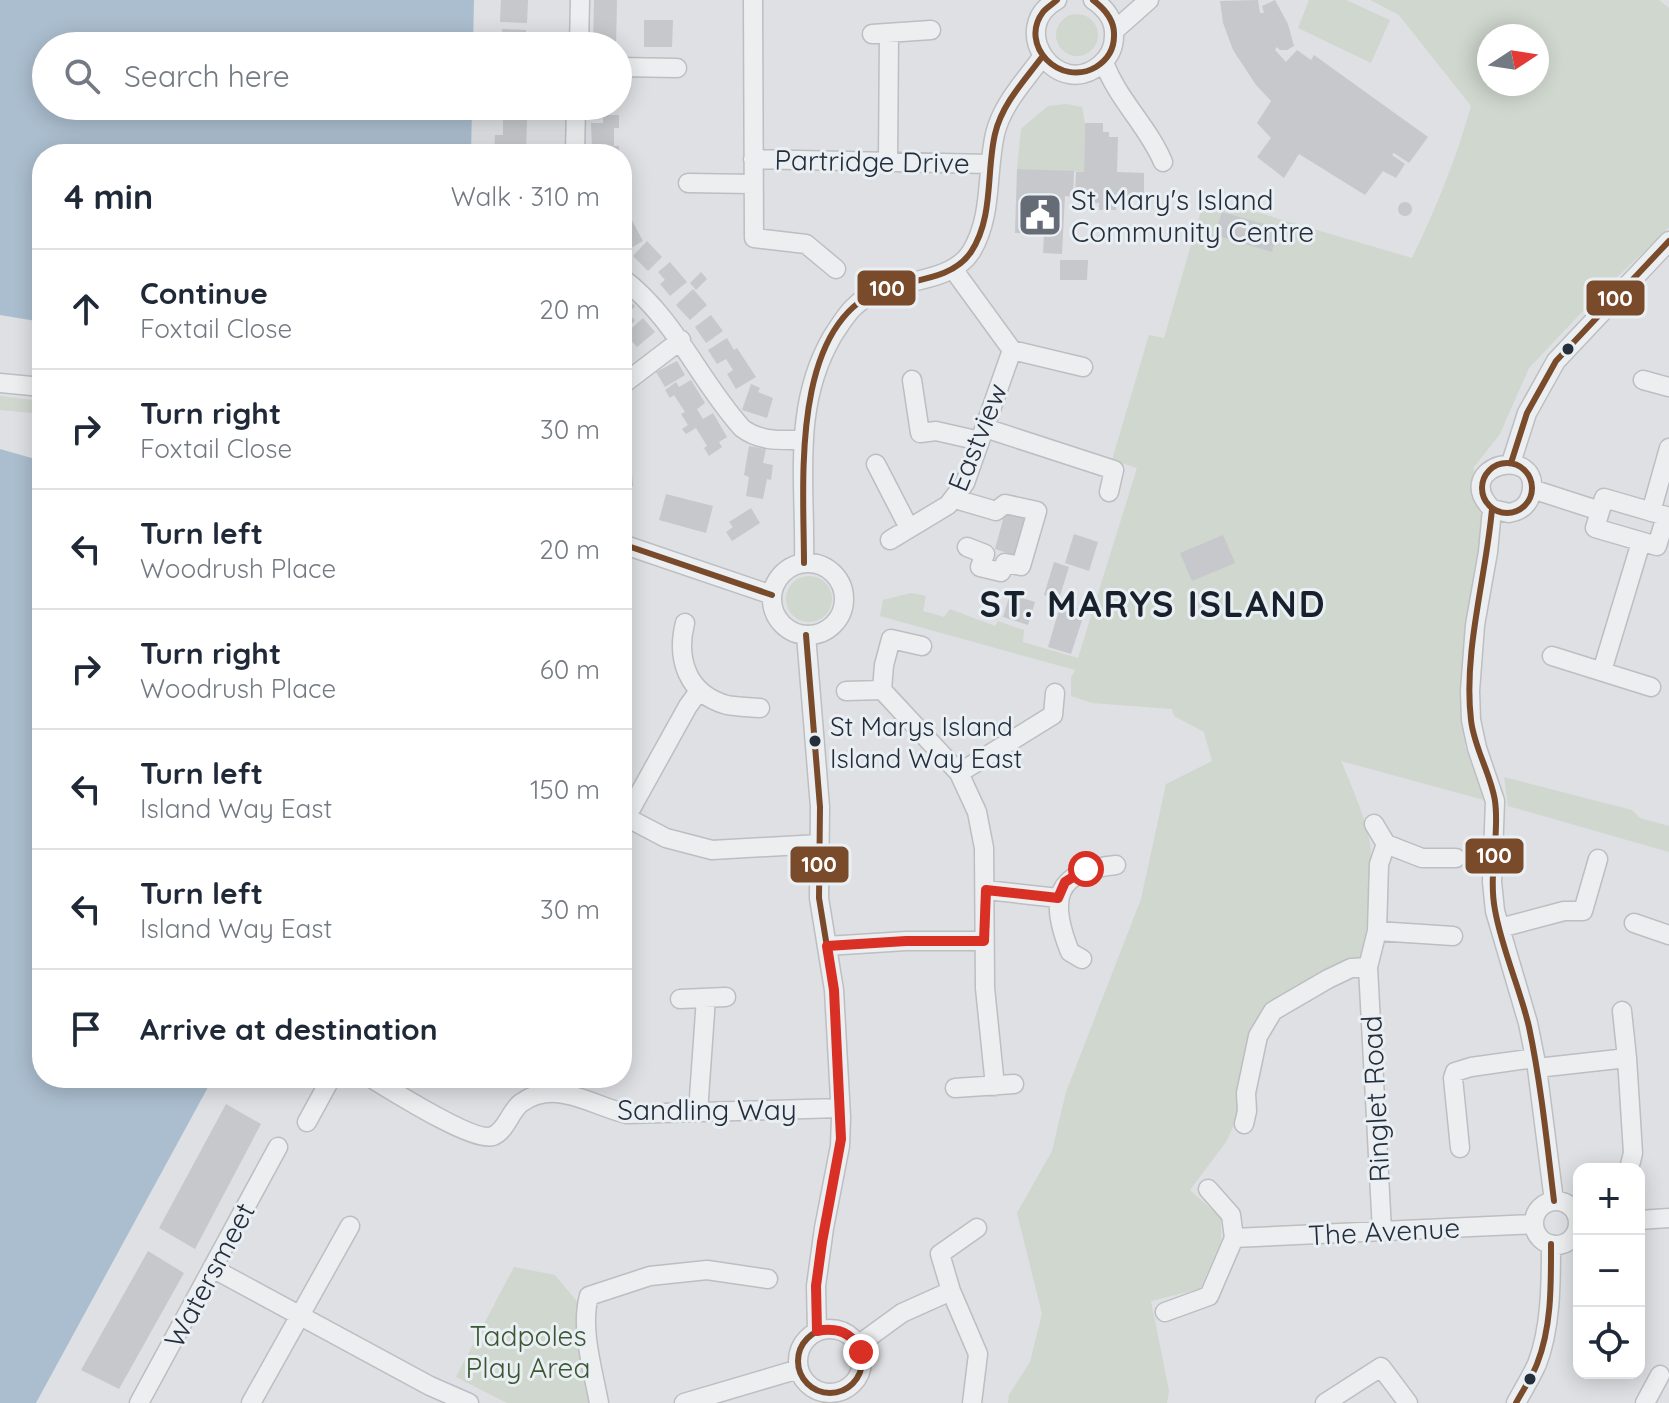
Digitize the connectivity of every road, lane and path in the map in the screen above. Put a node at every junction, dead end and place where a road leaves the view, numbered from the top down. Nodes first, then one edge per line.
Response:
1 (580, 0) edge
2 (753, 0) edge
3 (1149, 0) edge
4 (1052, 1) edge
5 (1098, 1) edge
6 (931, 30) dead end
7 (1114, 31) junction
8 (579, 32) edge
9 (1042, 57) junction
10 (1104, 62) junction
11 (632, 67) edge
12 (677, 68) dead end
13 (576, 120) edge
14 (575, 144) edge
15 (753, 159) junction
16 (888, 160) junction
17 (1163, 162) dead end
18 (990, 164) junction
19 (688, 183) dead end
20 (753, 184) junction
21 (1669, 241) edge
22 (836, 269) dead end
23 (953, 269) junction
24 (632, 287) edge
25 (681, 340) junction
26 (1012, 350) junction
27 (1083, 367) dead end
28 (632, 377) edge
29 (912, 380) dead end
30 (1643, 380) dead end
31 (0, 383) edge
32 (32, 386) edge
33 (1669, 387) edge
34 (982, 434) junction
35 (803, 440) junction
36 (1669, 448) edge
37 (1511, 463) junction
38 (876, 464) dead end
39 (1532, 489) junction
40 (1109, 492) dead end
41 (955, 499) junction
42 (1492, 509) junction
43 (1600, 511) junction
44 (1651, 512) junction
45 (909, 528) junction
46 (1665, 533) edge
47 (890, 540) dead end
48 (1641, 542) junction
49 (632, 547) edge
50 (967, 547) dead end
51 (804, 563) junction
52 (772, 595) junction
53 (685, 623) dead end
54 (806, 635) junction
55 (922, 646) dead end
56 (1552, 656) dead end
57 (1602, 671) junction
58 (1651, 687) dead end
59 (882, 690) junction
60 (699, 691) junction
61 (846, 691) dead end
62 (1055, 693) dead end
63 (760, 708) dead end
64 (959, 773) junction
65 (632, 803) edge
66 (632, 823) edge
67 (1374, 824) dead end
68 (819, 844) junction
69 (1386, 844) junction
70 (1456, 858) dead end
71 (1598, 859) dead end
72 (1116, 865) dead end
73 (986, 890) junction
74 (1058, 898) junction
75 (1634, 923) dead end
76 (1500, 928) junction
77 (1377, 931) junction
78 (1669, 935) edge
79 (1453, 936) dead end
80 (984, 941) junction
81 (827, 946) junction
82 (1082, 959) dead end
83 (1368, 967) junction
84 (726, 997) dead end
85 (706, 998) junction
86 (680, 999) dead end
87 (1622, 1011) dead end
88 (1627, 1058) junction
89 (1536, 1063) junction
90 (1014, 1084) dead end
91 (995, 1086) junction
92 (326, 1088) edge
93 (388, 1088) edge
94 (955, 1088) dead end
95 (840, 1108) junction
96 (698, 1112) junction
97 (307, 1122) dead end
98 (1244, 1124) dead end
99 (278, 1147) dead end
100 (1460, 1148) dead end
101 (1630, 1163) edge
102 (1208, 1189) dead end
103 (1554, 1201) junction
104 (1573, 1213) edge
105 (1669, 1218) edge
106 (1645, 1220) edge
107 (1534, 1224) junction
108 (350, 1226) dead end
109 (977, 1228) dead end
110 (1573, 1228) edge
111 (1382, 1231) junction
112 (1234, 1238) junction
113 (1551, 1244) junction
114 (212, 1268) junction
115 (768, 1279) dead end
116 (951, 1291) junction
117 (1165, 1312) dead end
118 (300, 1316) junction
119 (817, 1331) junction
120 (858, 1345) junction
121 (799, 1369) junction
122 (1660, 1375) dead end
123 (426, 1394) edge
124 (848, 1397) edge
125 (139, 1403) edge
126 (251, 1403) edge
127 (469, 1403) edge
128 (599, 1403) edge
129 (684, 1403) edge
130 (972, 1403) edge
131 (1325, 1403) edge
132 (1408, 1403) edge
133 (1516, 1403) edge
134 (1645, 1403) edge

1 - 8 street
2 - 15 street
3 - 7 street
4 - 9 street
5 - 7 street
6 - 16 street
7 - 10 street
9 - 10 street
9 - 18 street
10 - 17 street
11 - 12 street
13 - 14 street
15 - 16 street, Partridge Drive
15 - 20 street
16 - 18 street, Partridge Drive
18 - 23 street
19 - 20 street
20 - 22 street
21 - 37 street
23 - 26 street
23 - 35 street
24 - 25 street
25 - 28 street
25 - 35 street
26 - 27 street
26 - 34 street, Eastview
29 - 34 street
30 - 33 street
31 - 32 street
34 - 40 street
34 - 41 street, Eastview
35 - 51 street
36 - 44 street
37 - 39 street
37 - 42 street
38 - 45 street
39 - 42 street
39 - 43 street
41 - 45 street, Eastview
41 - 50 street
42 - 76 street
43 - 44 street
43 - 48 street
44 - 46 street
45 - 47 street, Eastview
46 - 48 street
48 - 57 street
49 - 52 street
51 - 52 street
51 - 54 street
52 - 54 street
53 - 60 street
54 - 68 street
55 - 59 street
56 - 57 street
57 - 58 street
59 - 61 street
59 - 64 street
60 - 63 street
60 - 65 street
62 - 64 street
64 - 73 street
66 - 68 street
67 - 69 street
68 - 81 street
69 - 70 street
69 - 77 street, Ringlet Road
71 - 76 street
72 - 74 street
73 - 74 street
73 - 80 street
74 - 82 street
75 - 78 street
76 - 89 street
77 - 79 street
77 - 83 street, Ringlet Road
80 - 81 street
80 - 91 street
81 - 95 street
83 - 98 street
83 - 111 street, Ringlet Road
84 - 85 street
85 - 86 street
85 - 96 street
87 - 88 street
88 - 89 street
88 - 101 street
89 - 100 street
89 - 103 street
90 - 91 street
91 - 94 street
92 - 97 street
93 - 96 street, Sandling Way
95 - 96 street, Sandling Way
95 - 119 street
99 - 114 street, Watersmeet
102 - 112 street
103 - 104 street
103 - 107 street
105 - 106 street
107 - 111 street, The Avenue
107 - 113 street
108 - 118 street
109 - 116 street
110 - 113 street
111 - 112 street, The Avenue
112 - 117 street
113 - 133 street
114 - 118 street
114 - 125 street, Watersmeet
115 - 128 street
116 - 120 street
116 - 130 street
118 - 123 street
118 - 126 street
119 - 120 street
119 - 121 street
120 - 124 street
121 - 124 street
121 - 129 street
122 - 134 street
123 - 127 street
131 - 132 street

